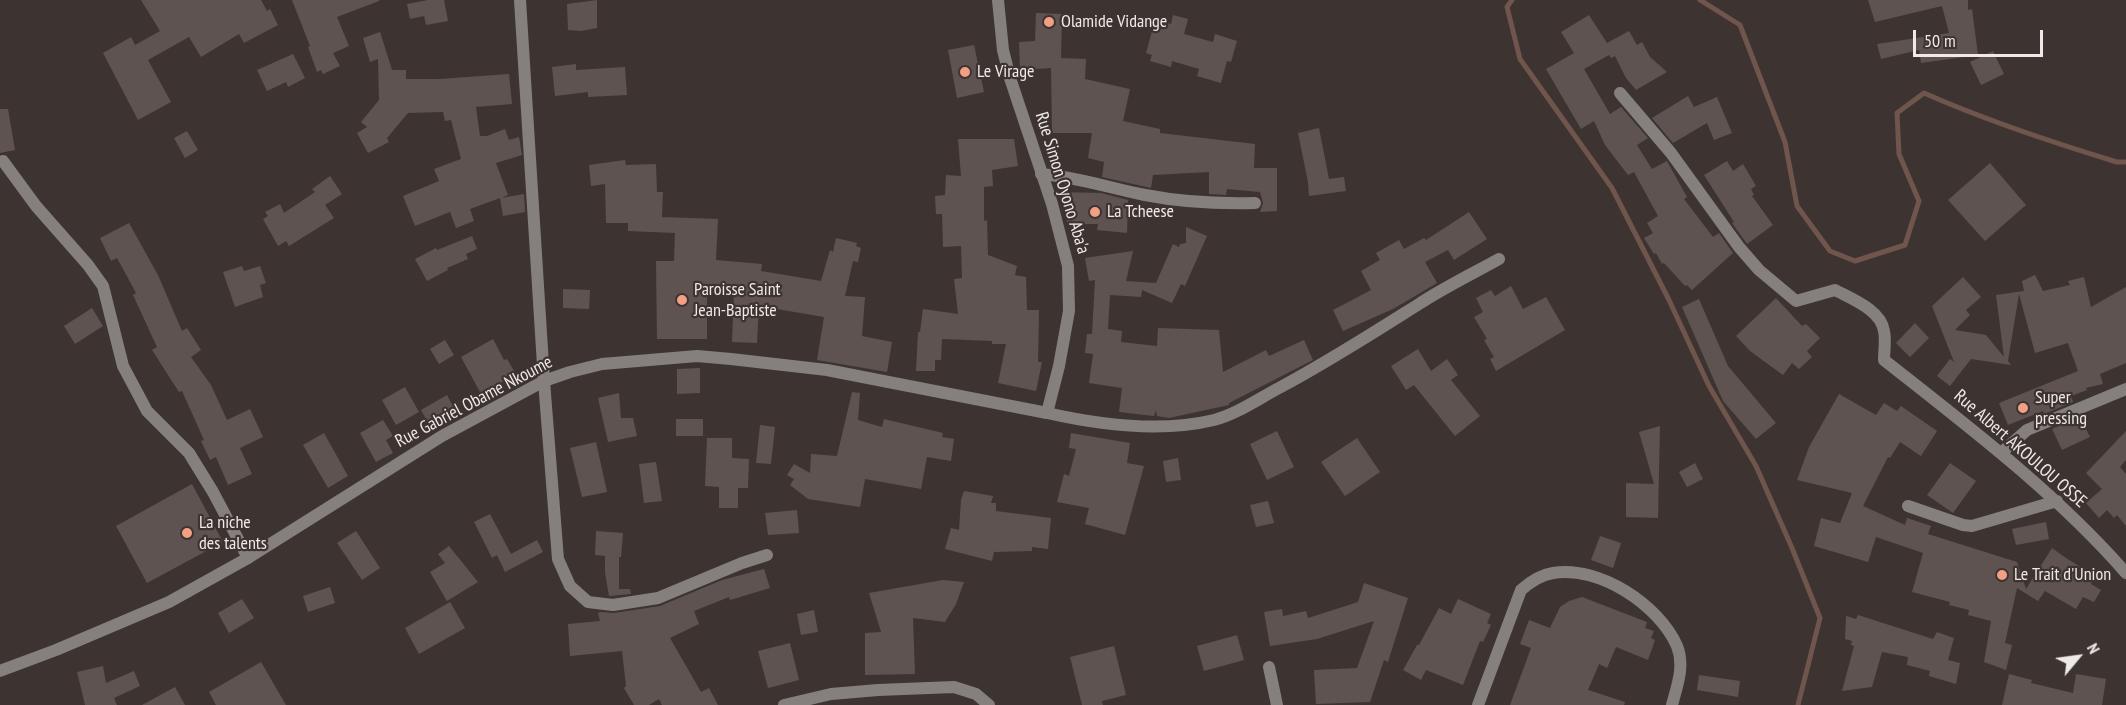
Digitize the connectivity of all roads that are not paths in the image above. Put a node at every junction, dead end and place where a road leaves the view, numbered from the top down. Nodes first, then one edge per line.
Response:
1 (520, 0) edge
2 (998, 0) edge
3 (1620, 93) dead end
4 (3, 161) dead end
5 (1041, 174) junction
6 (1255, 203) dead end
7 (1499, 259) dead end
8 (544, 381) junction
9 (2126, 389) edge
10 (1047, 413) junction
11 (2001, 453) junction
12 (2057, 501) junction
13 (1908, 506) dead end
14 (767, 555) dead end
15 (248, 558) junction
16 (2126, 573) edge
17 (1269, 668) dead end
18 (0, 671) edge
19 (784, 705) edge
20 (989, 705) edge
21 (1277, 705) edge
22 (1478, 705) edge
23 (1672, 705) edge

1 - 8 street
2 - 5 street, Rue Simon Oyono Aba'a
3 - 11 street, Rue Albert AKOULOU OSSE
4 - 15 street
5 - 6 street
5 - 10 street, Rue Simon Oyono Aba'a
7 - 10 street, Rue Gabriel Obame Nkoume
8 - 10 street, Rue Gabriel Obame Nkoume
8 - 14 street
8 - 15 street, Rue Gabriel Obame Nkoume
9 - 11 street
11 - 12 street, Rue Albert AKOULOU OSSE
12 - 13 street
12 - 16 street, Rue Albert AKOULOU OSSE
15 - 18 street, Rue Gabriel Obame Nkoume
17 - 21 street
19 - 20 street
22 - 23 street

